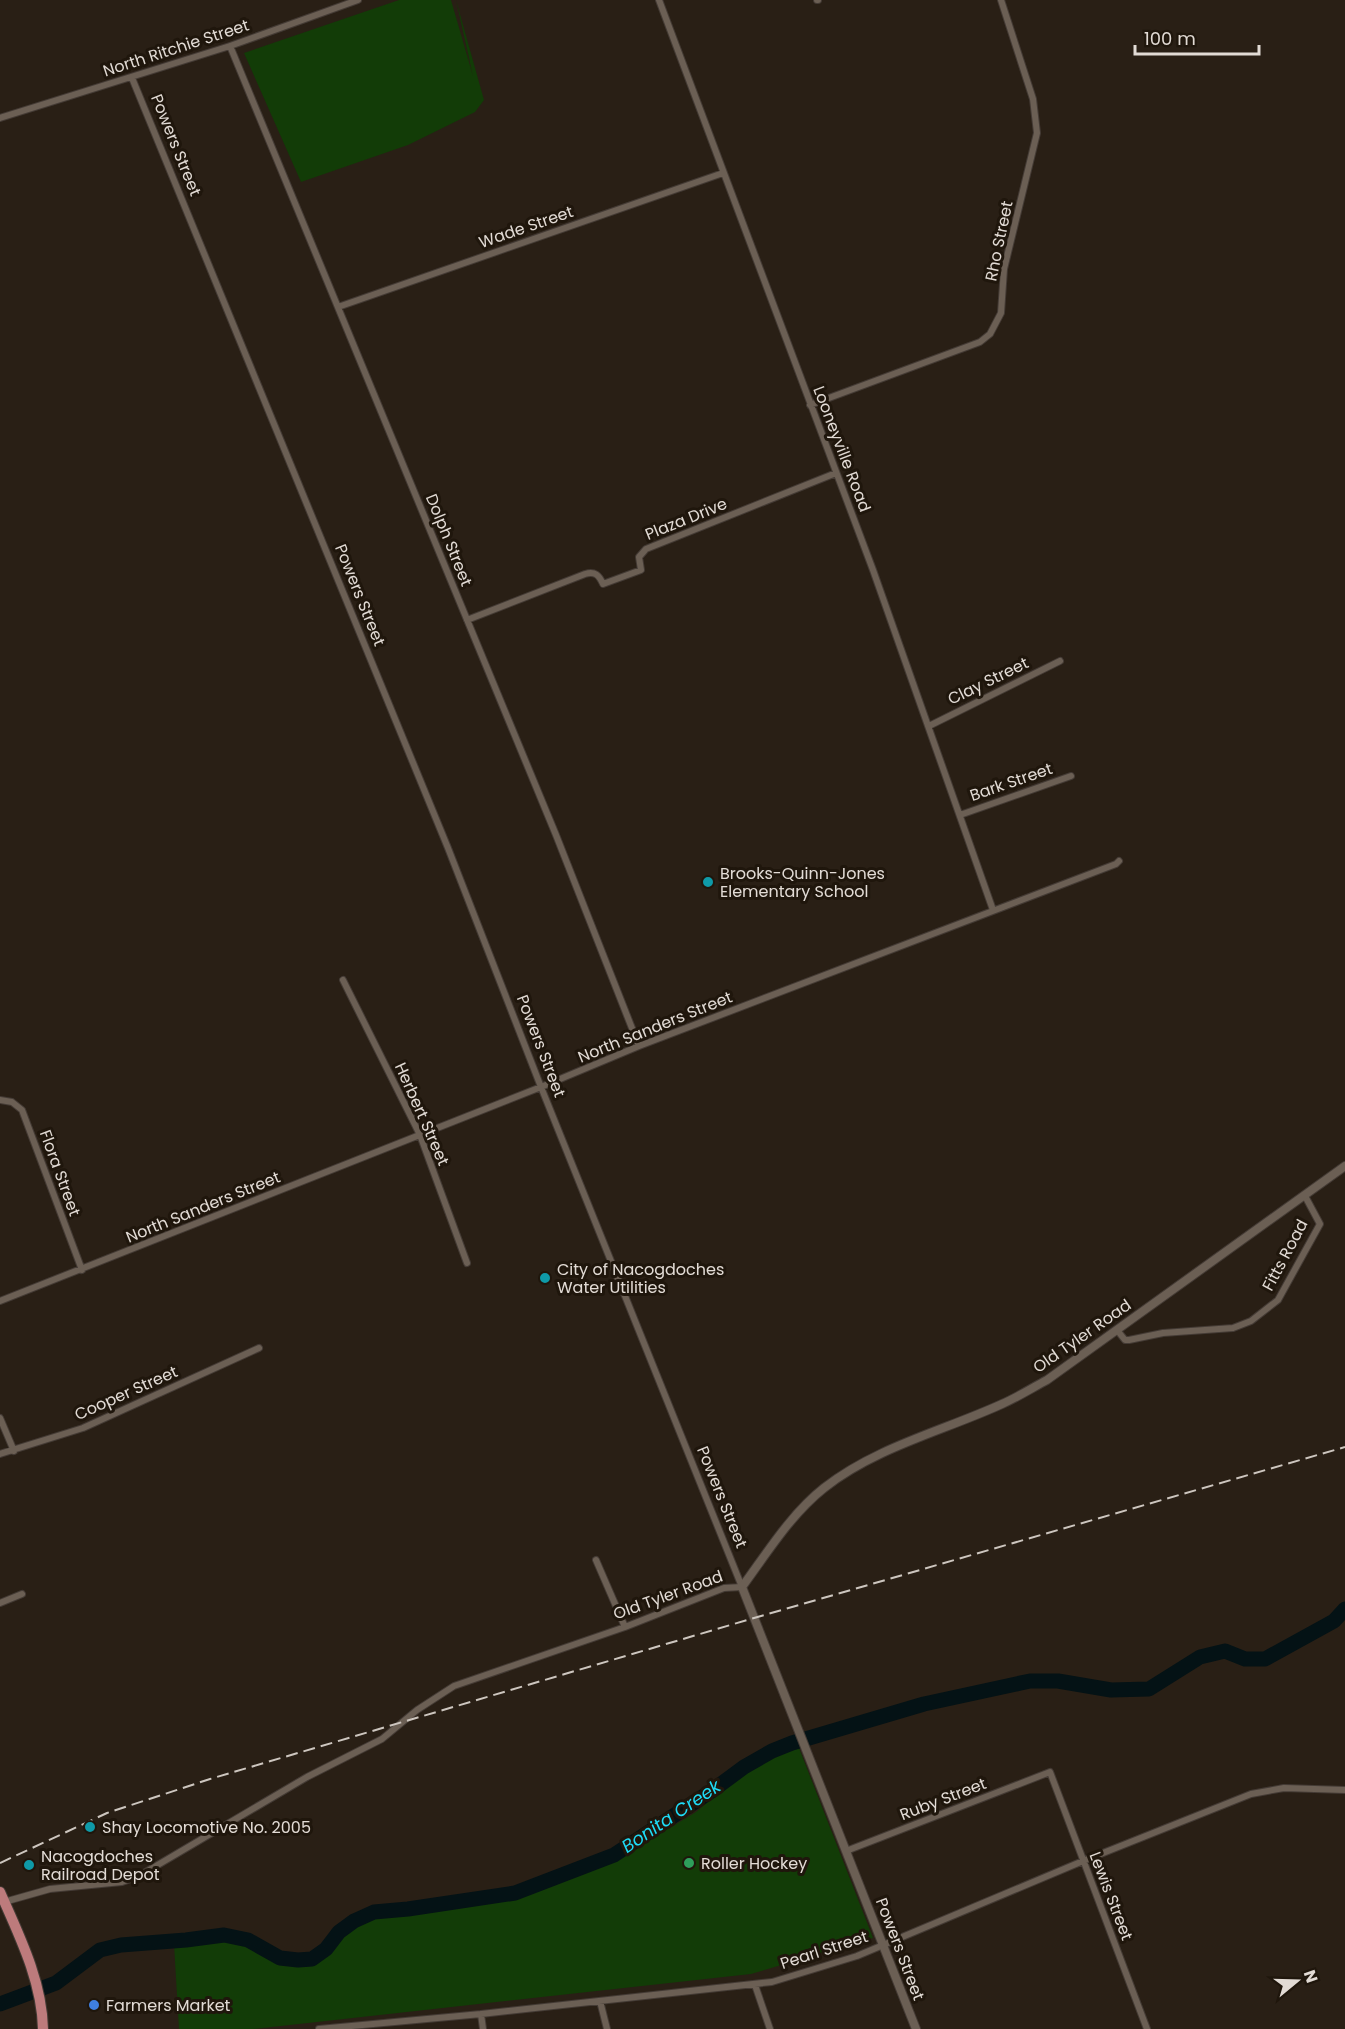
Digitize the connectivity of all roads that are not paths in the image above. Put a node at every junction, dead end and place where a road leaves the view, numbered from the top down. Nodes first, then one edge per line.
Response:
1 (358, 0) edge
2 (659, 0) edge
3 (1001, 0) edge
4 (230, 46) junction
5 (132, 78) junction
6 (0, 118) edge
7 (723, 173) junction
8 (338, 307) junction
9 (810, 405) junction
10 (836, 473) junction
11 (467, 620) junction
12 (1060, 661) dead end
13 (929, 726) junction
14 (1071, 776) dead end
15 (960, 815) junction
16 (1119, 861) dead end
17 (993, 910) junction
18 (343, 980) dead end
19 (639, 1046) junction
20 (541, 1087) junction
21 (0, 1100) edge
22 (420, 1135) junction
23 (1345, 1166) edge
24 (1305, 1196) junction
25 (467, 1263) dead end
26 (82, 1270) junction
27 (0, 1301) edge
28 (1117, 1330) junction
29 (259, 1348) dead end
30 (0, 1418) edge
31 (14, 1451) junction
32 (0, 1454) edge
33 (596, 1560) dead end
34 (742, 1587) junction
35 (22, 1594) dead end
36 (0, 1603) edge
37 (625, 1627) junction
38 (1050, 1772) joint
39 (1345, 1790) edge
40 (846, 1851) junction
41 (1083, 1861) junction
42 (2, 1899) edge
43 (882, 1944) junction
44 (755, 1985) junction
45 (600, 2001) junction
46 (482, 2014) junction
47 (44, 2029) edge
48 (319, 2029) edge
49 (483, 2029) edge
50 (607, 2029) edge
51 (770, 2029) edge
52 (916, 2029) edge
53 (1147, 2029) edge

1 - 4 street, North Ritchie Street
2 - 7 street, Looneyville Road
3 - 9 street, Rho Street
4 - 5 street, North Ritchie Street
4 - 8 street, Dolph Street
5 - 6 street, North Ritchie Street
5 - 20 street, Powers Street
7 - 8 street, Wade Street
7 - 9 street, Looneyville Road
8 - 11 street, Dolph Street
9 - 10 street, Looneyville Road
10 - 11 street, Plaza Drive
10 - 13 street, Looneyville Road
11 - 19 street, Dolph Street
12 - 13 street, Clay Street
13 - 15 street, Looneyville Road
14 - 15 street, Bark Street
15 - 17 street, Looneyville Road
16 - 17 street, North Sanders Street
17 - 19 street, North Sanders Street
18 - 22 street, Herbert Street
19 - 20 street, North Sanders Street
20 - 22 street, North Sanders Street
20 - 34 street, Powers Street
21 - 26 street, Flora Street
22 - 25 street, Herbert Street
22 - 26 street, North Sanders Street
23 - 24 street, Old Tyler Road
24 - 28 street, Old Tyler Road
24 - 28 street, Fitts Road
26 - 27 street, North Sanders Street
28 - 34 street, Old Tyler Road
29 - 31 street, Cooper Street
30 - 31 street
31 - 32 street, Cooper Street
33 - 37 street
34 - 37 street, Old Tyler Road
34 - 40 street, Powers Street
35 - 36 street
37 - 42 street, Old Tyler Road
38 - 40 street, Ruby Street
38 - 41 street, Lewis Street
39 - 41 street, Pearl Street
40 - 43 street, Powers Street
41 - 43 street, Pearl Street
41 - 53 street, Lewis Street
42 - 47 main road
43 - 44 street, Pearl Street
43 - 52 street, Powers Street
44 - 45 street, Pearl Street
44 - 51 street
45 - 46 street, Pearl Street
45 - 50 street
46 - 48 street, Pearl Street
46 - 49 street

